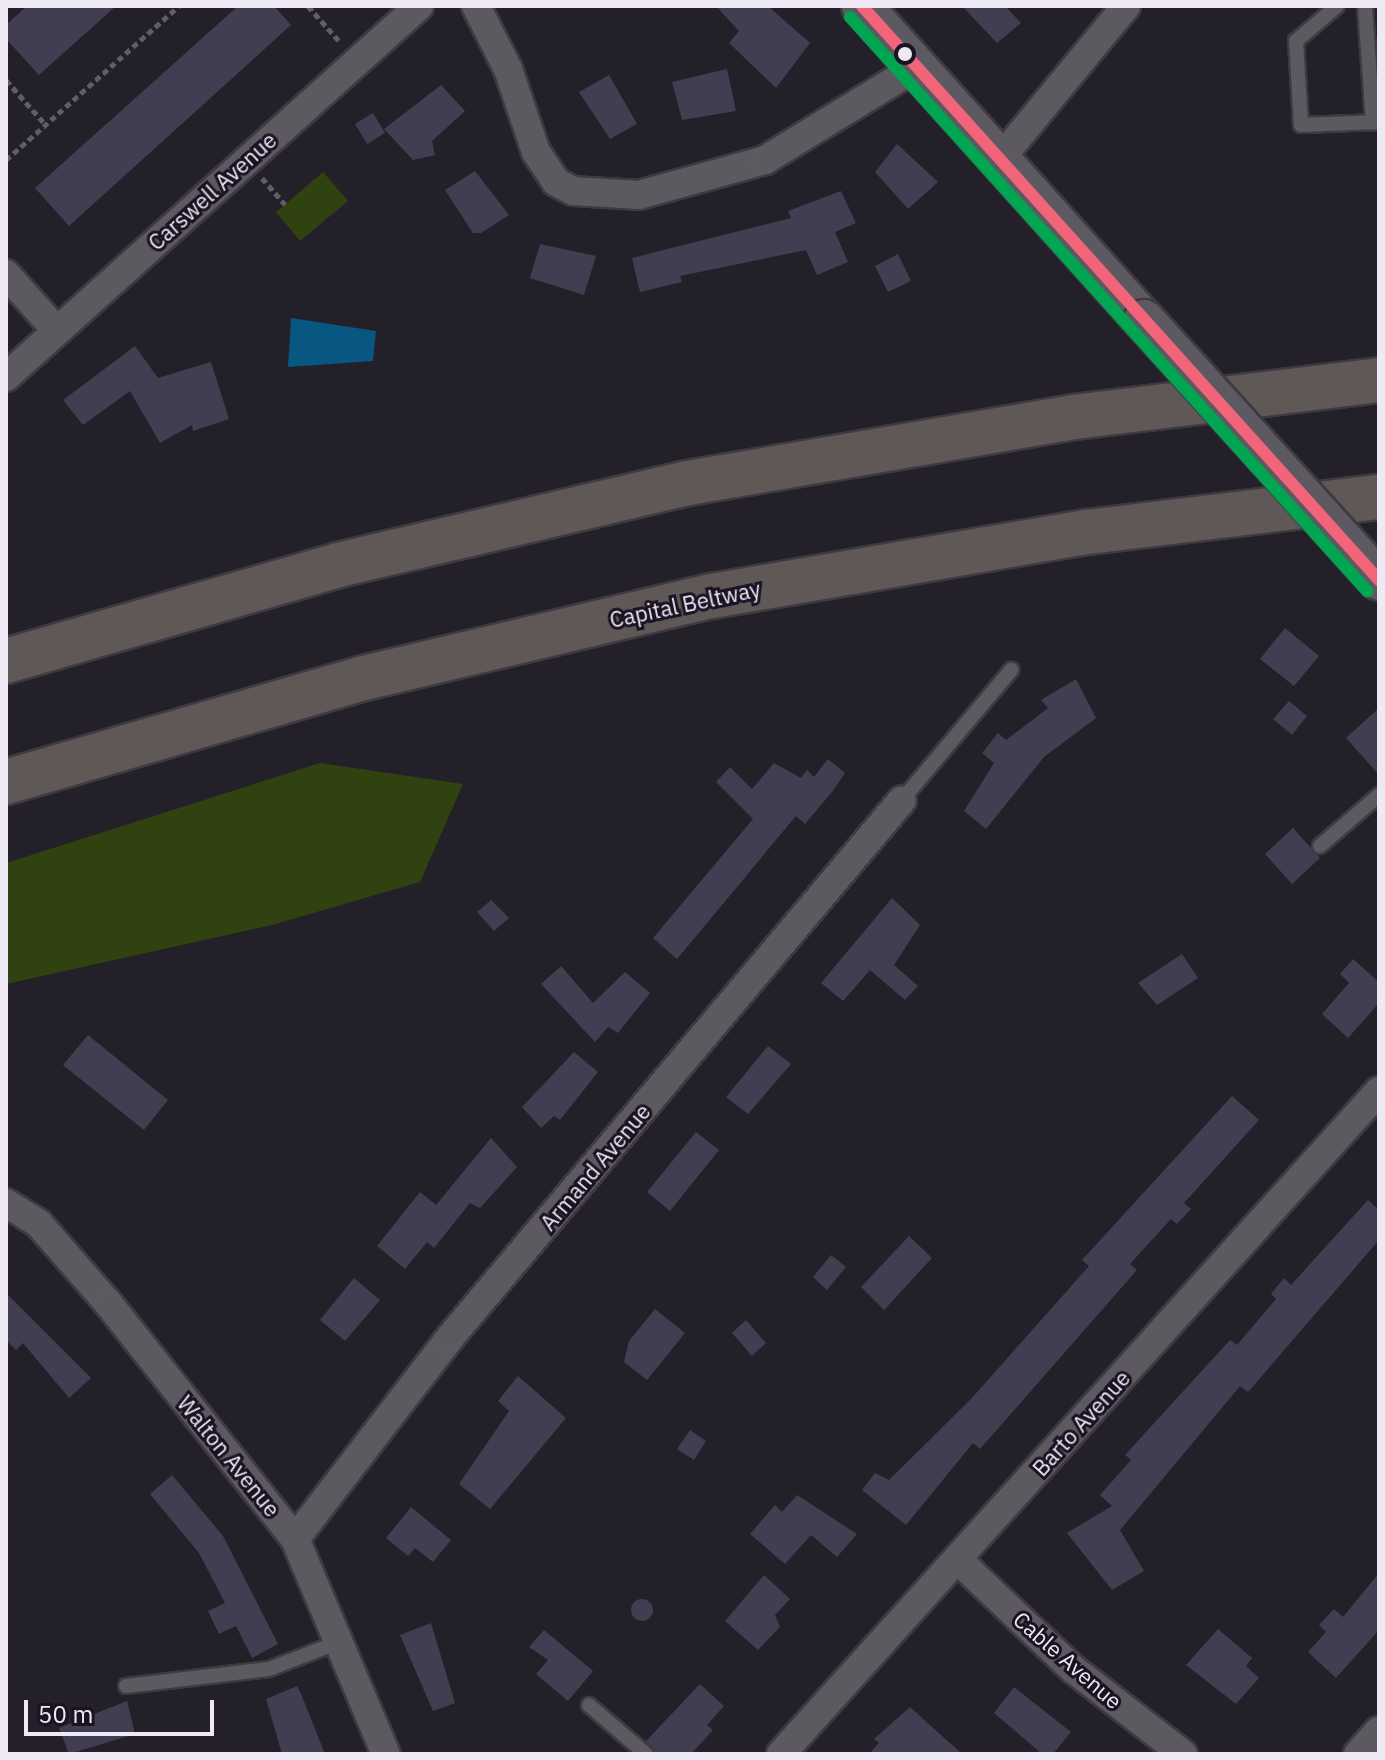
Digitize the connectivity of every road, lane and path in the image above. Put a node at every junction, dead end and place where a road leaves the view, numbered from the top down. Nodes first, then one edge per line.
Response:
1 (179, 6) edge
2 (308, 6) edge
3 (419, 6) edge
4 (476, 6) edge
5 (862, 6) edge
6 (1126, 6) edge
7 (1337, 6) edge
8 (1365, 6) edge
9 (357, 61) junction
10 (917, 67) junction
11 (6, 80) edge
12 (1376, 122) edge
13 (46, 125) junction
14 (1000, 159) junction
15 (6, 160) edge
16 (6, 274) edge
17 (57, 331) junction
18 (6, 377) edge
19 (1379, 380) edge
20 (1379, 497) edge
21 (1379, 580) edge
22 (6, 661) edge
23 (1011, 670) dead end
24 (6, 782) edge
25 (1379, 795) edge
26 (902, 800) joint
27 (1320, 846) dead end
28 (1379, 1091) edge
29 (6, 1203) edge
30 (295, 1539) junction
31 (958, 1560) junction
32 (339, 1642) junction
33 (126, 1686) dead end
34 (589, 1705) dead end
35 (1379, 1731) edge
36 (386, 1754) edge
37 (646, 1754) edge
38 (781, 1754) edge
39 (1183, 1754) edge
40 (1358, 1754) edge

1 - 13 path
2 - 9 path
3 - 9 street, Carswell Avenue
4 - 10 street
5 - 10 main road
6 - 14 street
7 - 12 lane
8 - 12 lane
9 - 17 street, Carswell Avenue
10 - 14 main road
11 - 13 path
13 - 15 path
14 - 21 main road, bridge
16 - 17 street
17 - 18 street, Carswell Avenue
19 - 22 highway
20 - 24 highway, Capital Beltway
23 - 26 lane
25 - 27 lane
26 - 30 street, Armand Avenue
28 - 31 street, Barto Avenue
29 - 30 street, Walton Avenue
30 - 32 street, Walton Avenue
31 - 38 street, Barto Avenue
31 - 39 street, Cable Avenue
32 - 33 lane
32 - 36 street, Walton Avenue
34 - 37 lane
35 - 40 street

